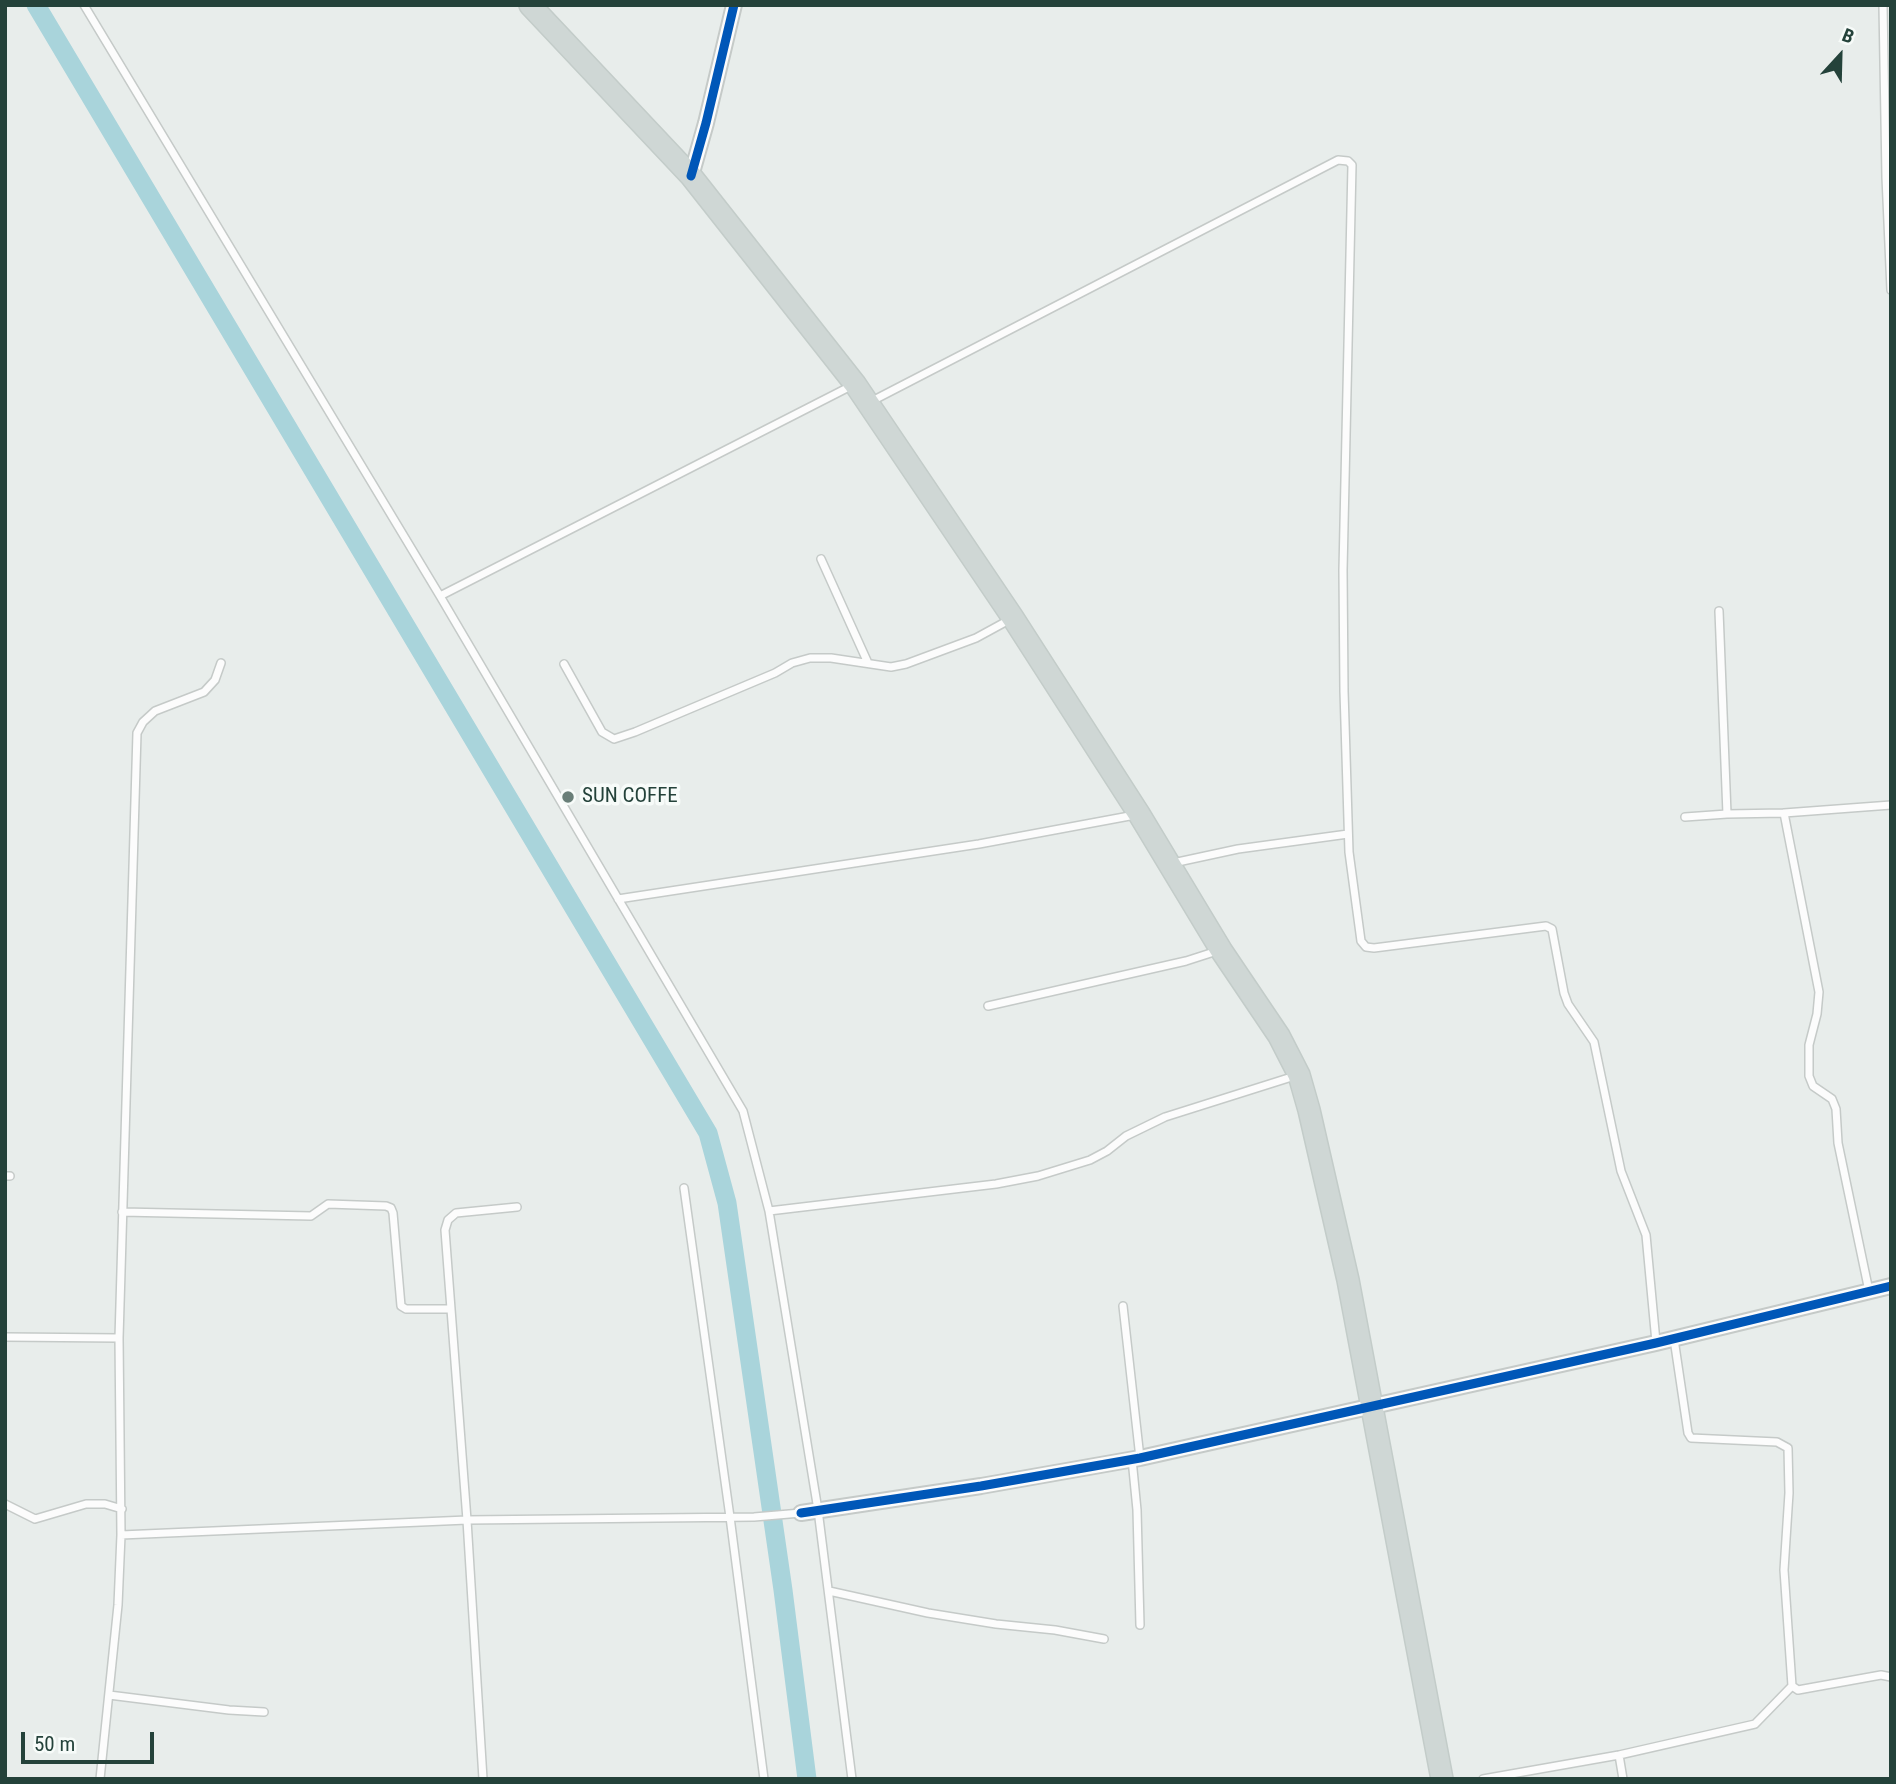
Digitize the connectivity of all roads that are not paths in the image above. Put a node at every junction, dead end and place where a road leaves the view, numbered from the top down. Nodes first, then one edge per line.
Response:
1 (84, 5) edge
2 (530, 5) edge
3 (734, 5) edge
4 (1883, 5) edge
5 (691, 176) junction
6 (1891, 290) edge
7 (855, 384) junction
8 (868, 403) junction
9 (821, 558) dead end
10 (440, 596) junction
11 (1719, 611) dead end
12 (1013, 618) junction
13 (221, 663) dead end
14 (869, 663) junction
15 (564, 664) dead end
16 (1891, 805) edge
17 (1784, 813) junction
18 (1139, 814) junction
19 (1727, 814) junction
20 (1685, 817) dead end
21 (1348, 834) junction
22 (1169, 863) junction
23 (618, 899) junction
24 (1221, 950) junction
25 (988, 1006) dead end
26 (1299, 1075) junction
27 (684, 1188) dead end
28 (517, 1207) dead end
29 (769, 1211) junction
30 (122, 1212) junction
31 (1891, 1286) edge
32 (1869, 1291) junction
33 (1123, 1306) dead end
34 (450, 1309) junction
35 (5, 1337) edge
36 (119, 1338) junction
37 (1674, 1339) junction
38 (1656, 1343) junction
39 (1371, 1405) junction
40 (1136, 1458) junction
41 (5, 1504) edge
42 (122, 1509) junction
43 (818, 1510) junction
44 (801, 1513) joint
45 (730, 1517) junction
46 (467, 1520) junction
47 (121, 1535) junction
48 (829, 1591) junction
49 (1140, 1625) dead end
50 (1104, 1639) dead end
51 (1891, 1677) edge
52 (1792, 1686) junction
53 (109, 1695) junction
54 (264, 1712) dead end
55 (1619, 1755) junction
56 (100, 1779) edge
57 (483, 1779) edge
58 (764, 1779) edge
59 (852, 1779) edge
60 (1442, 1779) edge
61 (1483, 1779) edge
62 (1623, 1779) edge

1 - 10 lane
2 - 5 main road
3 - 5 street
4 - 6 lane
5 - 7 main road
7 - 8 main road
7 - 10 lane
8 - 12 main road
8 - 21 lane
9 - 14 lane
10 - 23 lane
11 - 19 lane
12 - 14 lane
12 - 18 main road
13 - 30 lane
14 - 15 lane
16 - 17 lane
17 - 19 lane
17 - 32 lane
18 - 22 main road
18 - 23 lane
19 - 20 lane
21 - 22 lane
21 - 38 lane
22 - 24 main road
23 - 29 lane
24 - 25 lane
24 - 26 main road
26 - 29 lane
26 - 39 main road
27 - 45 lane
28 - 34 lane
29 - 43 lane
30 - 34 lane
30 - 36 lane
31 - 32 street
32 - 37 street
33 - 40 lane
34 - 46 lane
35 - 36 lane
36 - 42 lane
37 - 38 street
37 - 52 lane
38 - 39 street
39 - 40 street
39 - 60 main road
40 - 43 street
40 - 49 lane
41 - 42 lane
42 - 47 lane
43 - 44 street
43 - 48 lane
44 - 45 lane
45 - 46 lane
45 - 58 lane
46 - 47 lane
46 - 57 lane
47 - 53 lane
48 - 50 lane
48 - 59 lane
51 - 52 lane
52 - 55 lane
53 - 54 lane
53 - 56 lane
55 - 61 lane
55 - 62 lane

